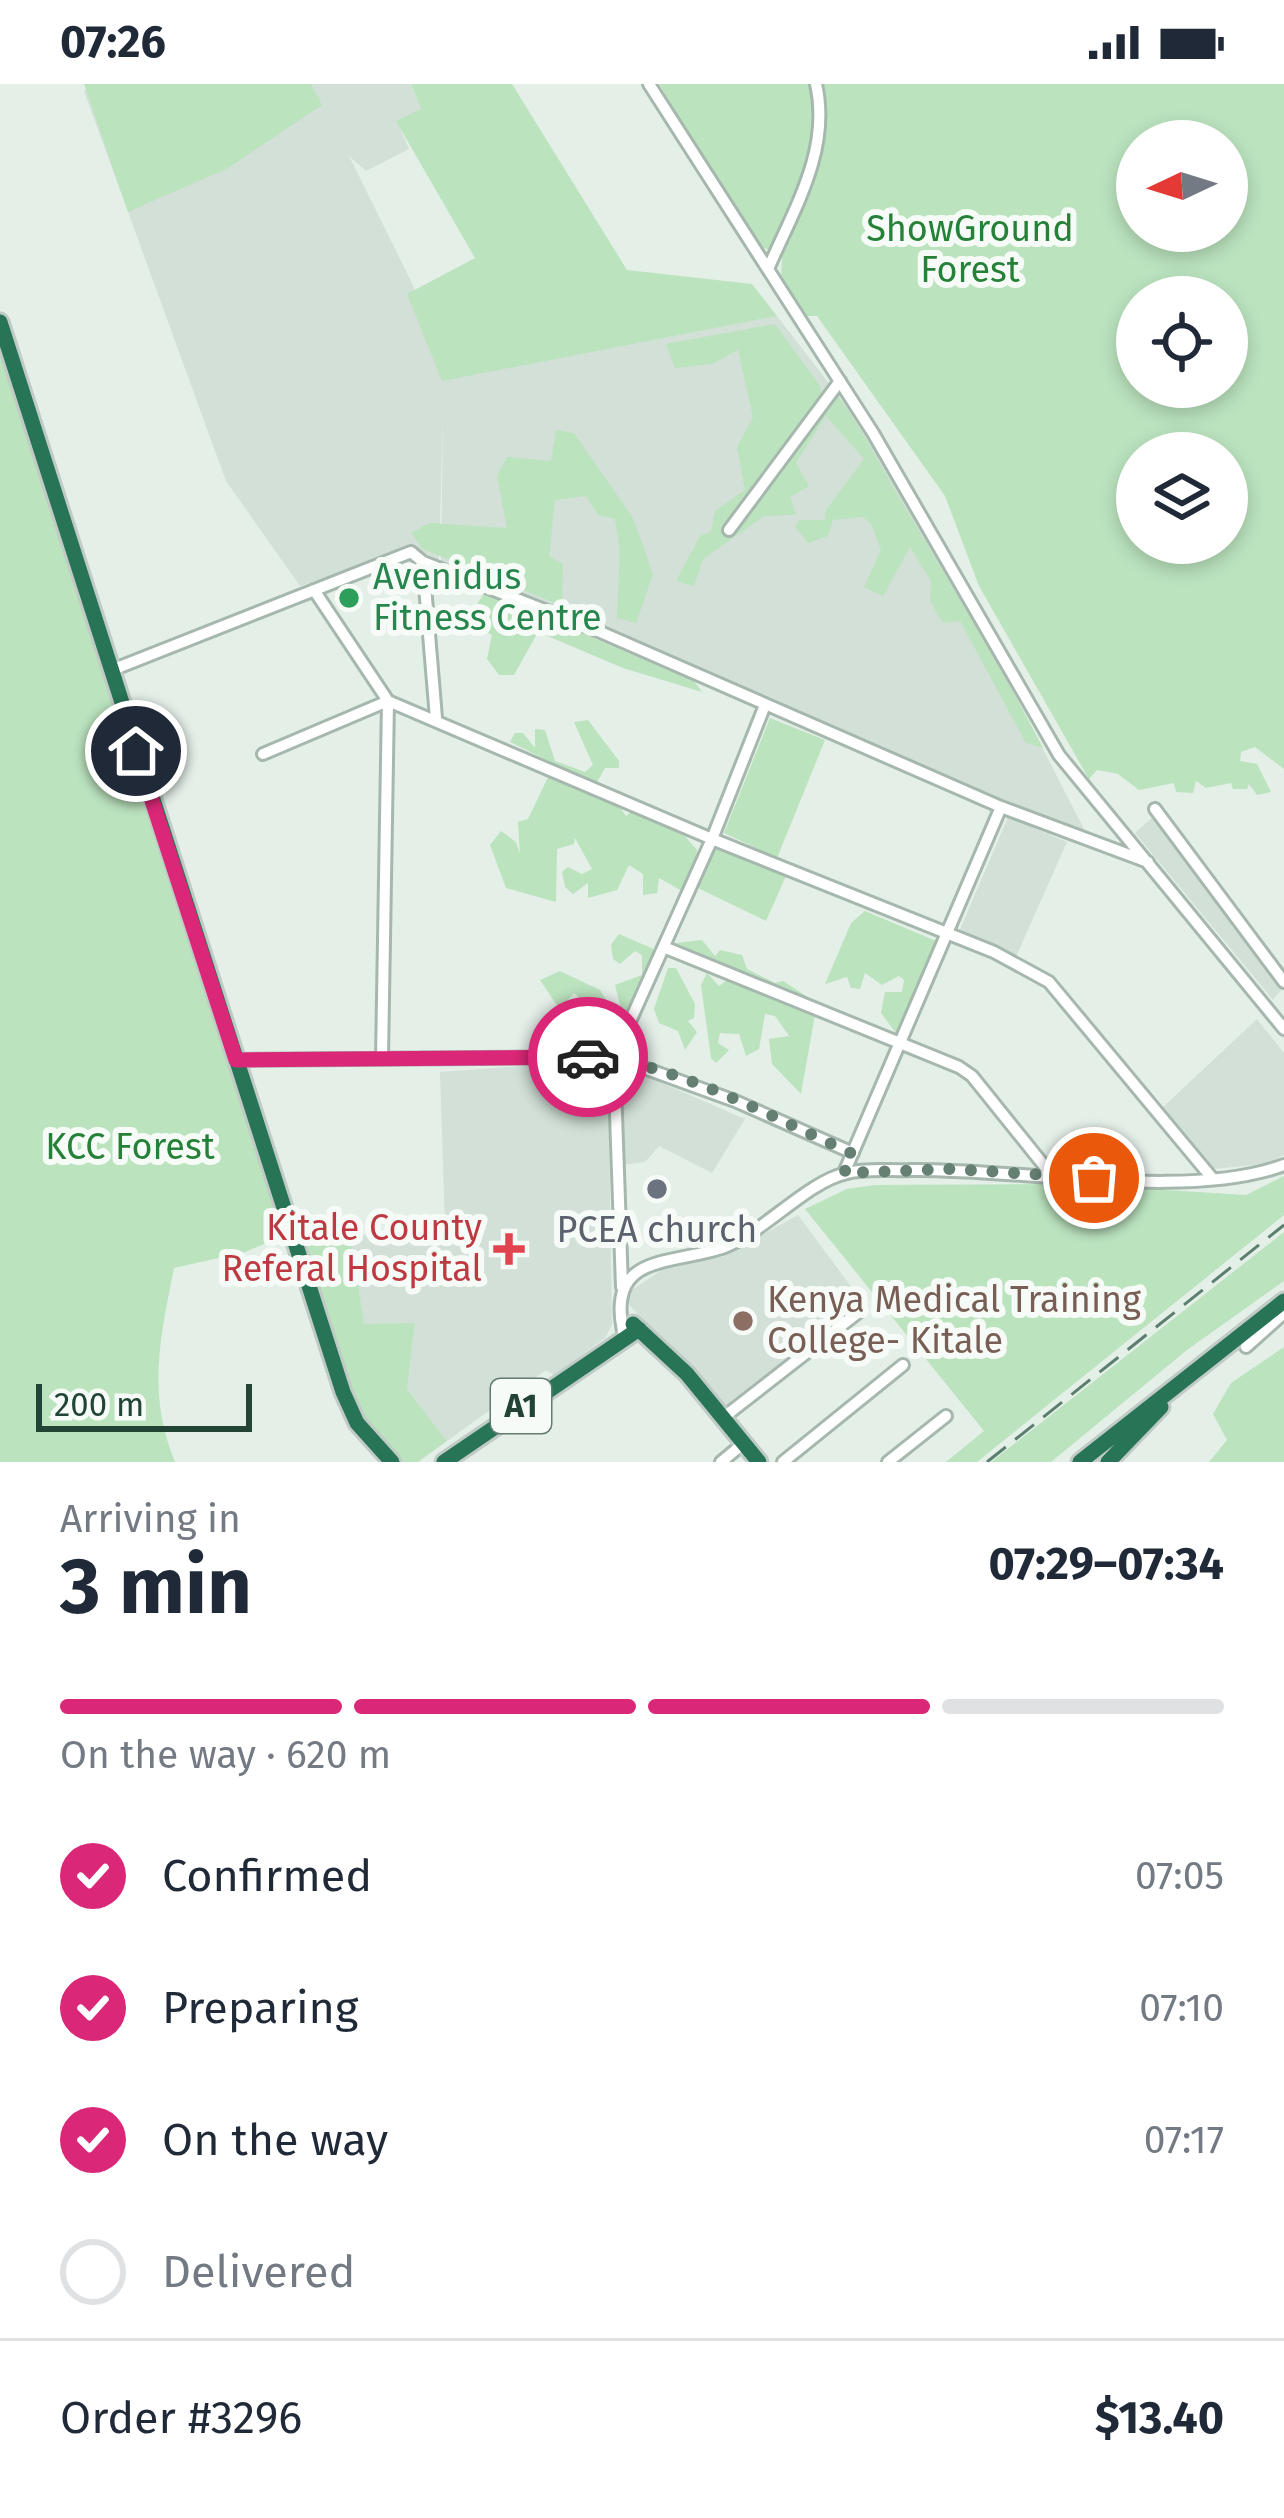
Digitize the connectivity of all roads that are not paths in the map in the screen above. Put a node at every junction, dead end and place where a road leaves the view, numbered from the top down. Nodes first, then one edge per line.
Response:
1 (649, 84) edge
2 (816, 84) edge
3 (768, 269) junction
4 (0, 322) edge
5 (840, 381) junction
6 (729, 530) dead end
7 (422, 562) junction
8 (314, 590) junction
9 (112, 670) junction
10 (388, 701) junction
11 (765, 705) junction
12 (436, 718) junction
13 (263, 754) dead end
14 (1001, 807) junction
15 (1155, 809) dead end
16 (712, 839) junction
17 (1149, 862) junction
18 (946, 933) junction
19 (666, 948) junction
20 (1284, 982) edge
21 (1284, 1029) edge
22 (898, 1044) junction
23 (614, 1057) junction
24 (382, 1058) junction
25 (236, 1060) junction
26 (853, 1154) junction
27 (1284, 1165) edge
28 (844, 1173) junction
29 (1054, 1178) junction
30 (1212, 1178) junction
31 (621, 1289) junction
32 (1284, 1301) edge
33 (860, 1311) dead end
34 (1284, 1313) edge
35 (631, 1330) junction
36 (1246, 1347) dead end
37 (903, 1365) dead end
38 (1175, 1390) junction
39 (946, 1416) dead end
40 (724, 1418) junction
41 (744, 1443) junction
42 (392, 1462) edge
43 (444, 1462) edge
44 (721, 1462) edge
45 (759, 1462) edge
46 (783, 1462) edge
47 (888, 1462) edge
48 (1080, 1462) edge
49 (1108, 1462) edge

1 - 3 street
2 - 3 street
3 - 5 street
4 - 9 highway
5 - 6 street
5 - 17 street
7 - 8 street
7 - 11 street
7 - 12 street
8 - 9 street
8 - 10 street
9 - 25 highway
10 - 12 street
10 - 13 street
10 - 24 street
11 - 14 street
11 - 16 street
12 - 16 street
14 - 17 street
14 - 18 street
15 - 20 street
16 - 18 street
16 - 19 street
17 - 21 street
18 - 22 street
18 - 30 street
19 - 22 street
19 - 23 street
22 - 26 street
22 - 29 street
23 - 24 street
23 - 26 street
23 - 31 street
24 - 25 street
25 - 42 highway
26 - 28 street
27 - 30 street
28 - 29 street
28 - 31 street
29 - 30 street
31 - 35 street
32 - 38 highway
33 - 40 street
34 - 36 street
35 - 40 highway
35 - 43 highway, A1
37 - 46 street
38 - 48 highway
38 - 49 highway
39 - 47 street
40 - 41 highway
41 - 44 street
41 - 45 highway

